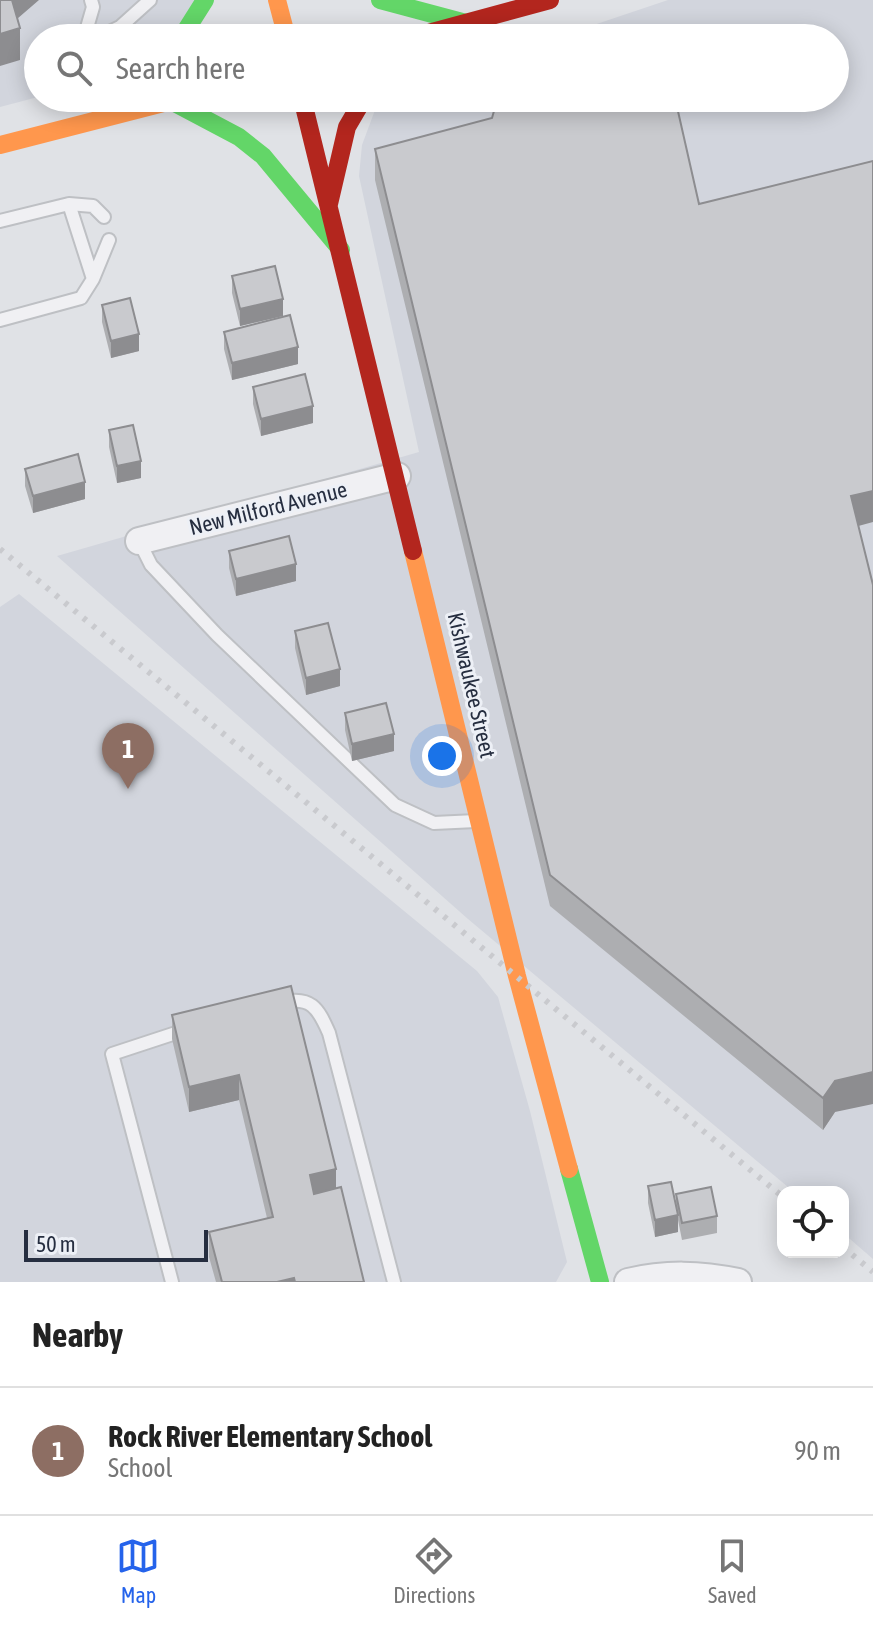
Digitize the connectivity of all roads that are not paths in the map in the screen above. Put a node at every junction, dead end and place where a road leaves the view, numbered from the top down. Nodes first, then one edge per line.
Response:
1 (91, 0) edge
2 (150, 0) edge
3 (205, 0) edge
4 (277, 0) edge
5 (380, 0) edge
6 (550, 0) edge
7 (529, 3) edge
8 (466, 23) junction
9 (87, 24) edge
10 (123, 24) edge
11 (190, 24) edge
12 (283, 24) edge
13 (462, 24) edge
14 (106, 112) edge
15 (199, 112) edge
16 (306, 112) edge
17 (356, 112) edge
18 (0, 145) edge
19 (69, 204) junction
20 (329, 204) junction
21 (104, 217) dead end
22 (0, 221) edge
23 (109, 240) dead end
24 (341, 250) junction
25 (93, 279) junction
26 (0, 320) edge
27 (397, 476) junction
28 (139, 541) joint
29 (480, 821) junction
30 (263, 1008) edge
31 (205, 1024) edge
32 (172, 1282) edge
33 (394, 1282) edge
34 (600, 1282) edge
35 (628, 1282) edge
36 (738, 1282) edge

1 - 9 lane
2 - 10 lane
3 - 11 street
4 - 12 street
5 - 8 street
6 - 7 street
7 - 8 street
8 - 13 street
14 - 18 street
15 - 24 street
16 - 20 street, Kishwaukee Street
17 - 20 street
19 - 21 lane
19 - 22 lane
19 - 25 lane
20 - 24 street, Kishwaukee Street
23 - 25 lane
24 - 27 street, Kishwaukee Street
25 - 26 lane
27 - 28 street, New Milford Avenue
27 - 29 street, Kishwaukee Street
28 - 29 lane
29 - 34 street, Kishwaukee Street
30 - 33 lane
31 - 32 lane
35 - 36 street

